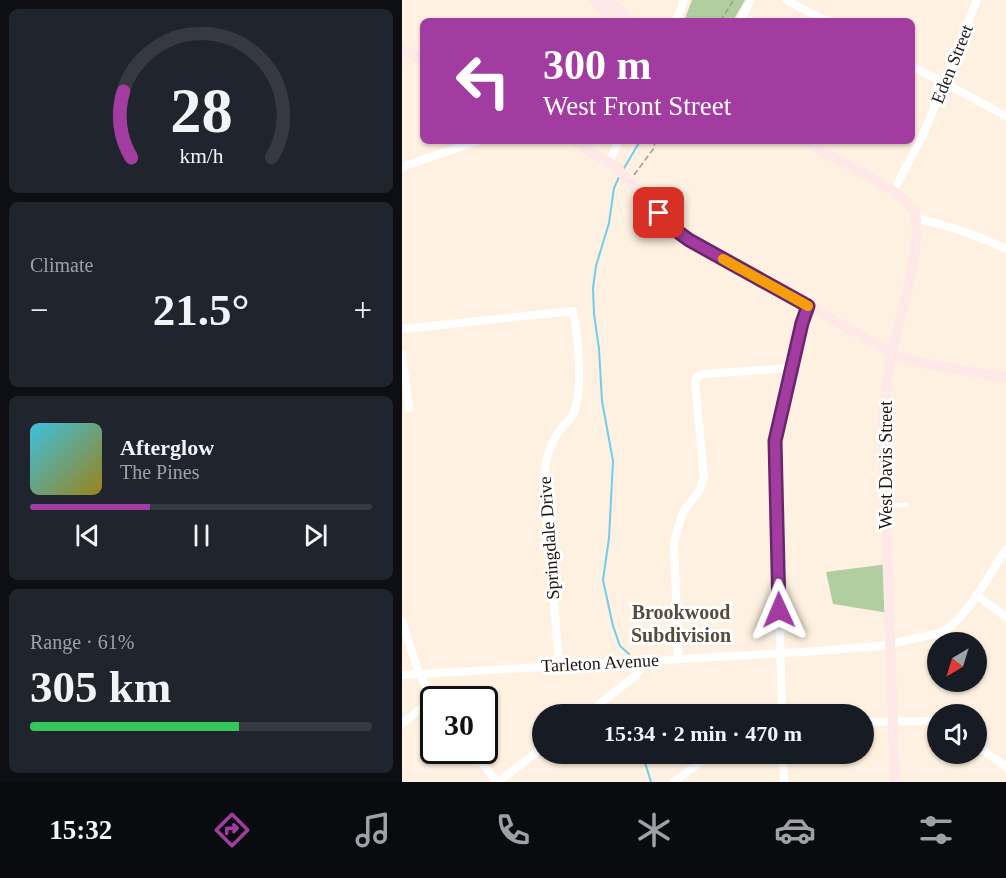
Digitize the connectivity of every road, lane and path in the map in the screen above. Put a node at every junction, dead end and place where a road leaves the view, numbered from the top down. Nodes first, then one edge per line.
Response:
1 (593, 0) edge
2 (608, 0) edge
3 (684, 0) edge
4 (734, 0) edge
5 (751, 0) edge
6 (786, 0) edge
7 (977, 0) edge
8 (612, 18) edge
9 (628, 18) edge
10 (677, 18) edge
11 (722, 18) edge
12 (742, 18) edge
13 (820, 18) edge
14 (402, 49) edge
15 (420, 58) edge
16 (915, 68) edge
17 (944, 83) junction
18 (1006, 116) edge
19 (469, 144) edge
20 (579, 144) edge
21 (618, 144) edge
22 (655, 144) edge
23 (808, 144) edge
24 (612, 164) junction
25 (402, 167) edge
26 (630, 177) junction
27 (893, 192) junction
28 (915, 219) junction
29 (1006, 249) edge
30 (808, 306) junction
31 (402, 328) edge
32 (892, 353) junction
33 (402, 354) edge
34 (792, 368) junction
35 (1006, 378) edge
36 (409, 408) dead end
37 (906, 505) dead end
38 (885, 506) junction
39 (1006, 549) edge
40 (976, 595) junction
41 (1006, 616) edge
42 (402, 621) edge
43 (889, 644) junction
44 (780, 653) junction
45 (678, 658) junction
46 (649, 660) junction
47 (559, 665) junction
48 (418, 673) junction
49 (402, 675) edge
50 (425, 686) edge
51 (600, 704) edge
52 (782, 704) edge
53 (420, 710) edge
54 (893, 720) junction
55 (874, 721) edge
56 (927, 721) edge
57 (402, 724) edge
58 (987, 753) edge
59 (532, 756) edge
60 (483, 764) edge
61 (698, 764) edge
62 (783, 764) edge
63 (1006, 767) edge
64 (498, 782) edge
65 (674, 782) edge
66 (784, 782) edge
67 (895, 782) edge

1 - 8 street
2 - 9 street
3 - 10 street
4 - 11 path
5 - 12 street
6 - 13 street
7 - 17 street, Eden Street
14 - 15 street
16 - 17 street
17 - 18 street
17 - 27 street, Eden Street
19 - 25 street
20 - 24 street
21 - 24 street
22 - 26 path
23 - 27 street
24 - 26 street
26 - 30 street
27 - 28 street
28 - 29 street
28 - 32 street, West Davis Street
30 - 32 street
30 - 34 street
31 - 47 street, Springdale Drive
32 - 35 street
32 - 38 street, West Davis Street
33 - 36 street
34 - 44 street
34 - 45 street
37 - 38 lane
38 - 43 street, West Davis Street
39 - 40 street, Tarleton Avenue
40 - 41 street
40 - 43 street, Tarleton Avenue
42 - 48 street
43 - 44 street, Tarleton Avenue
43 - 54 street, West Davis Street
44 - 45 street, Tarleton Avenue
44 - 52 street
45 - 46 street, Tarleton Avenue
46 - 47 street, Tarleton Avenue
46 - 51 street
47 - 48 street, Tarleton Avenue
48 - 49 street, Tarleton Avenue
48 - 50 street
53 - 57 street
54 - 55 street
54 - 56 street
54 - 67 street, West Davis Street
58 - 63 street
59 - 64 street
60 - 64 street
61 - 65 street
62 - 66 street

